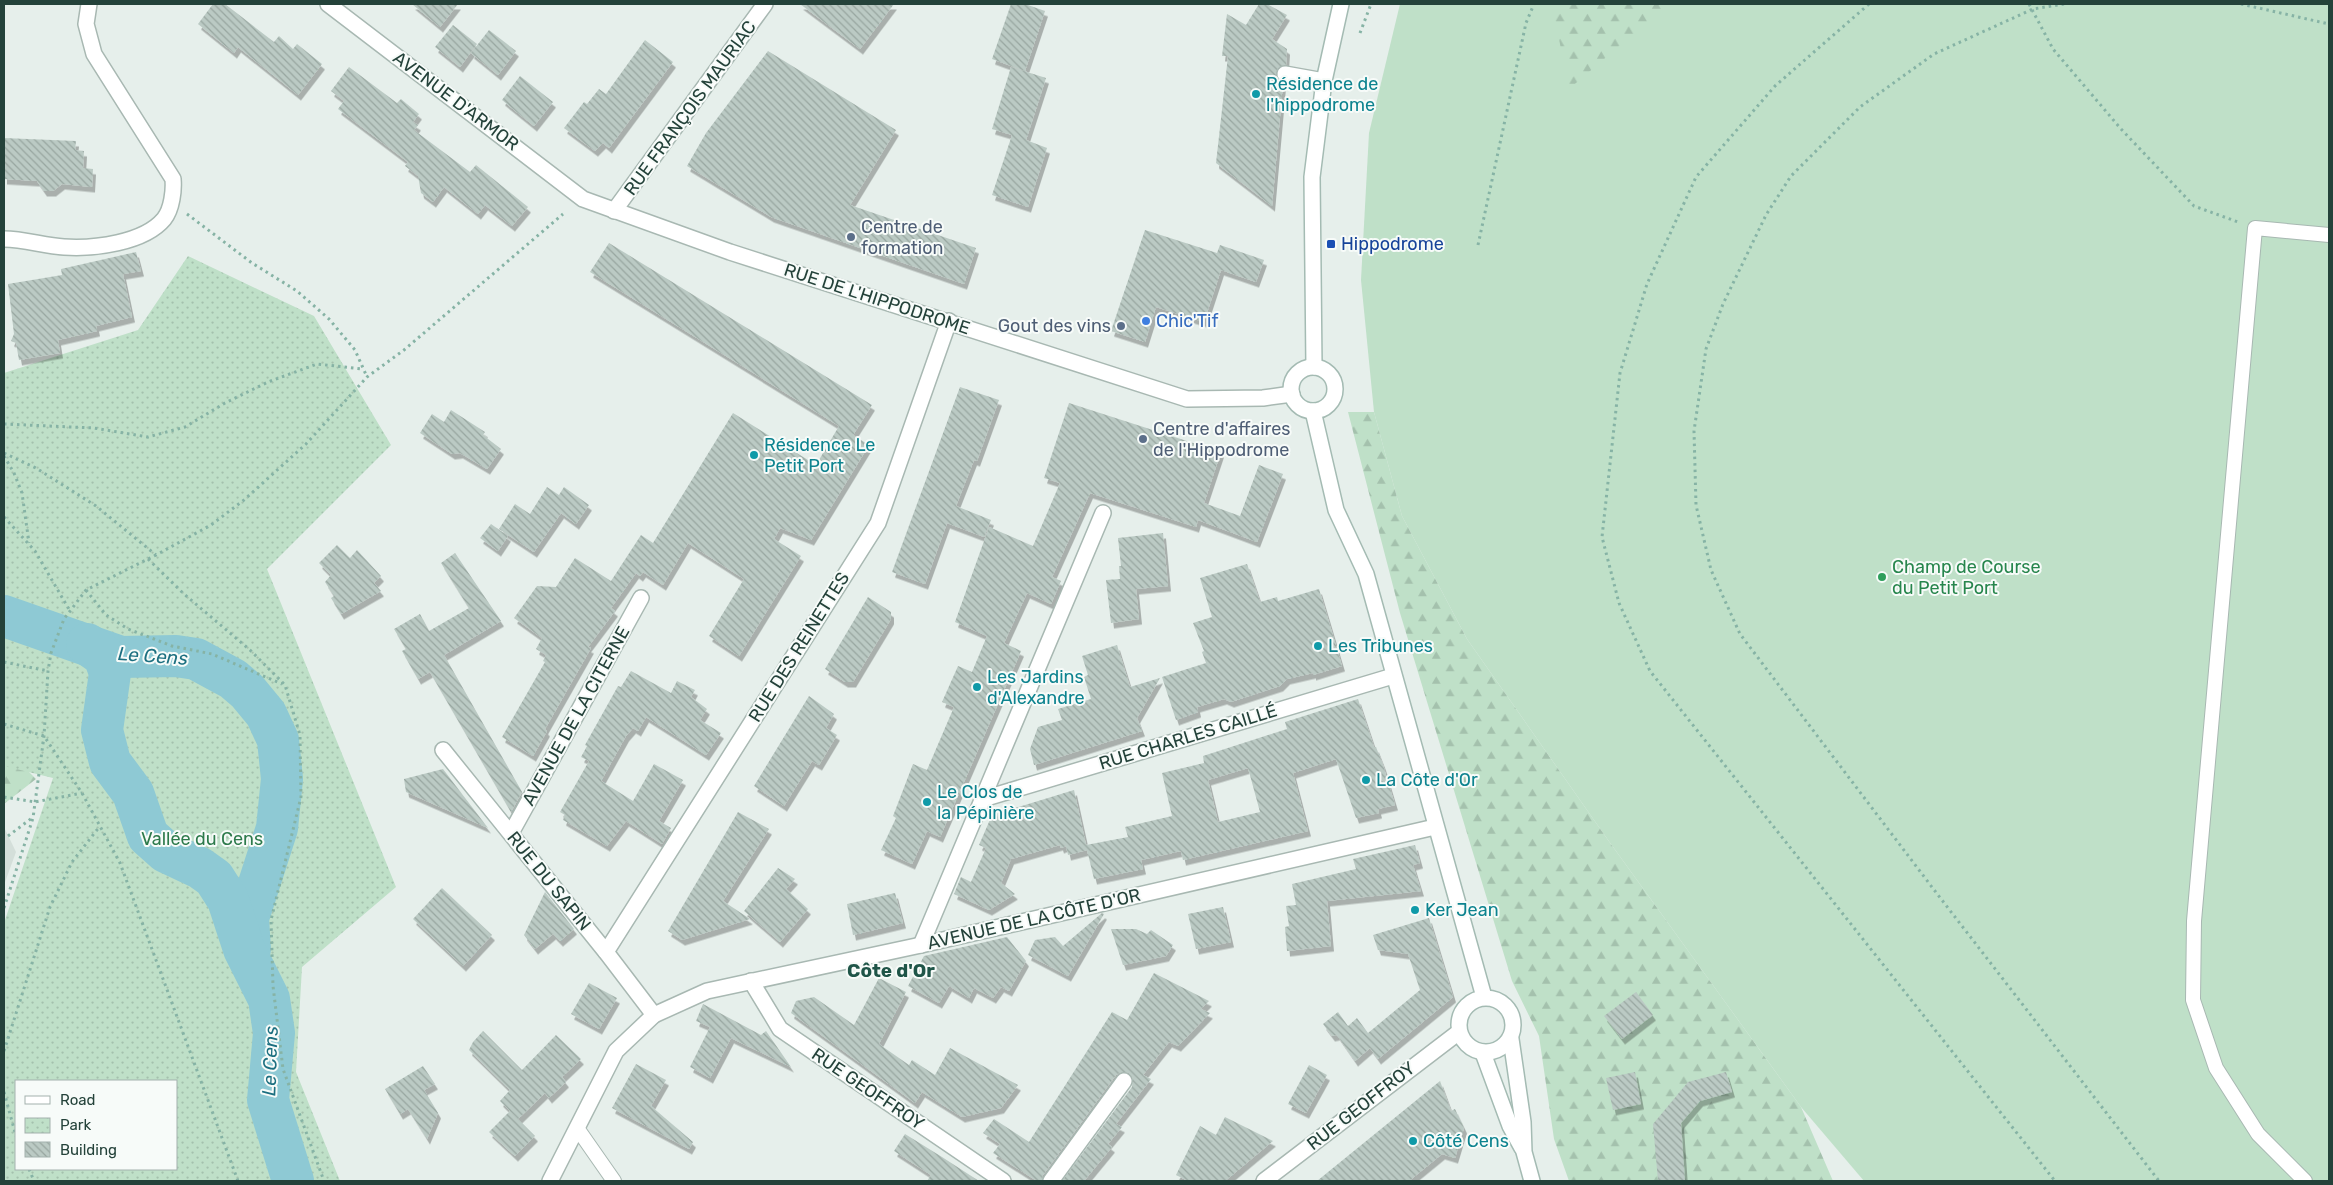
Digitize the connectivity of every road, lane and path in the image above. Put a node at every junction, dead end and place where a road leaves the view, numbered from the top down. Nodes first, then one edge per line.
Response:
1 (89, 4) edge
2 (328, 4) edge
3 (765, 4) edge
4 (1341, 4) edge
5 (1372, 4) edge
6 (1534, 4) edge
7 (1869, 4) edge
8 (2030, 4) edge
9 (2064, 4) edge
10 (2241, 4) edge
11 (2032, 9) junction
12 (2329, 24) edge
13 (1360, 33) dead end
14 (1285, 74) dead end
15 (1324, 81) junction
16 (583, 199) joint
17 (184, 211) dead end
18 (614, 212) junction
19 (563, 214) dead end
20 (2255, 228) junction
21 (2329, 235) edge
22 (4, 239) edge
23 (1478, 245) dead end
24 (949, 321) junction
25 (1314, 367) junction
26 (364, 369) junction
27 (367, 376) junction
28 (1292, 394) junction
29 (1313, 411) junction
30 (4, 424) edge
31 (4, 454) edge
32 (1103, 513) dead end
33 (4, 517) edge
34 (29, 545) junction
35 (156, 556) junction
36 (148, 559) junction
37 (86, 590) junction
38 (641, 598) dead end
39 (70, 611) junction
40 (4, 662) edge
41 (48, 671) junction
42 (1393, 676) junction
43 (285, 685) junction
44 (4, 724) edge
45 (44, 736) junction
46 (443, 750) dead end
47 (82, 793) junction
48 (4, 797) edge
49 (983, 799) junction
50 (36, 802) junction
51 (33, 818) junction
52 (100, 826) junction
53 (1435, 827) junction
54 (510, 833) junction
55 (8, 836) dead end
56 (4, 908) edge
57 (921, 945) junction
58 (606, 952) junction
59 (751, 980) junction
60 (1484, 997) junction
61 (654, 1015) junction
62 (1459, 1032) junction
63 (1511, 1038) junction
64 (4, 1051) edge
65 (1483, 1053) junction
66 (1124, 1081) dead end
67 (4, 1092) edge
68 (577, 1128) junction
69 (15, 1132) edge
70 (1524, 1152) junction
71 (1528, 1178) edge
72 (238, 1181) edge
73 (324, 1181) edge
74 (550, 1181) edge
75 (614, 1181) edge
76 (1003, 1181) edge
77 (1051, 1181) edge
78 (1264, 1181) edge
79 (2055, 1181) edge
80 (2159, 1181) edge
81 (2305, 1181) edge

1 - 22 street
2 - 16 street, AVENUE D'ARMOR
3 - 18 street, RUE FRANÇOIS MAURIAC
4 - 15 street
5 - 13 path
6 - 23 path
7 - 79 path
8 - 11 path
9 - 11 path
10 - 12 path
11 - 20 path
11 - 80 path
14 - 15 street
15 - 25 street
16 - 18 street, RUE DE L'HIPPODROME
17 - 26 path
18 - 24 street, RUE DE L'HIPPODROME
19 - 27 path
20 - 21 lane
20 - 81 lane
24 - 28 street, RUE DE L'HIPPODROME
24 - 58 street, RUE DES REINETTES
25 - 28 street
25 - 29 street
26 - 27 path
26 - 30 path
27 - 35 path
28 - 29 street
29 - 42 street
31 - 34 path
31 - 35 path
32 - 49 street
33 - 34 path
34 - 39 path
35 - 36 path
36 - 37 path
36 - 43 path
37 - 39 path
37 - 43 path
38 - 54 street, AVENUE DE LA CITERNE
39 - 41 path
40 - 41 path
41 - 45 path
42 - 49 street, RUE CHARLES CAILLÉ
42 - 53 street
43 - 73 path
44 - 45 path
45 - 47 path
45 - 50 path
46 - 54 street, RUE DU SAPIN
47 - 50 path
47 - 52 path
48 - 50 path
49 - 57 street
50 - 51 path
51 - 55 path
51 - 56 path
52 - 64 path
52 - 72 path
53 - 57 street, AVENUE DE LA CÔTE D'OR
53 - 60 street
54 - 58 street, RUE DU SAPIN
57 - 59 street, AVENUE DE LA CÔTE D'OR
58 - 61 street, RUE DU SAPIN
59 - 61 street, AVENUE DE LA CÔTE D'OR
59 - 76 street, RUE GEOFFROY
60 - 62 street
60 - 63 street
61 - 68 street, AVENUE DE LA CÔTE D'OR
62 - 65 street
62 - 78 street, RUE GEOFFROY
63 - 65 street
63 - 70 street
65 - 70 street
66 - 77 street
67 - 69 path
68 - 74 street, AVENUE DE LA CÔTE D'OR
68 - 75 lane
70 - 71 street

